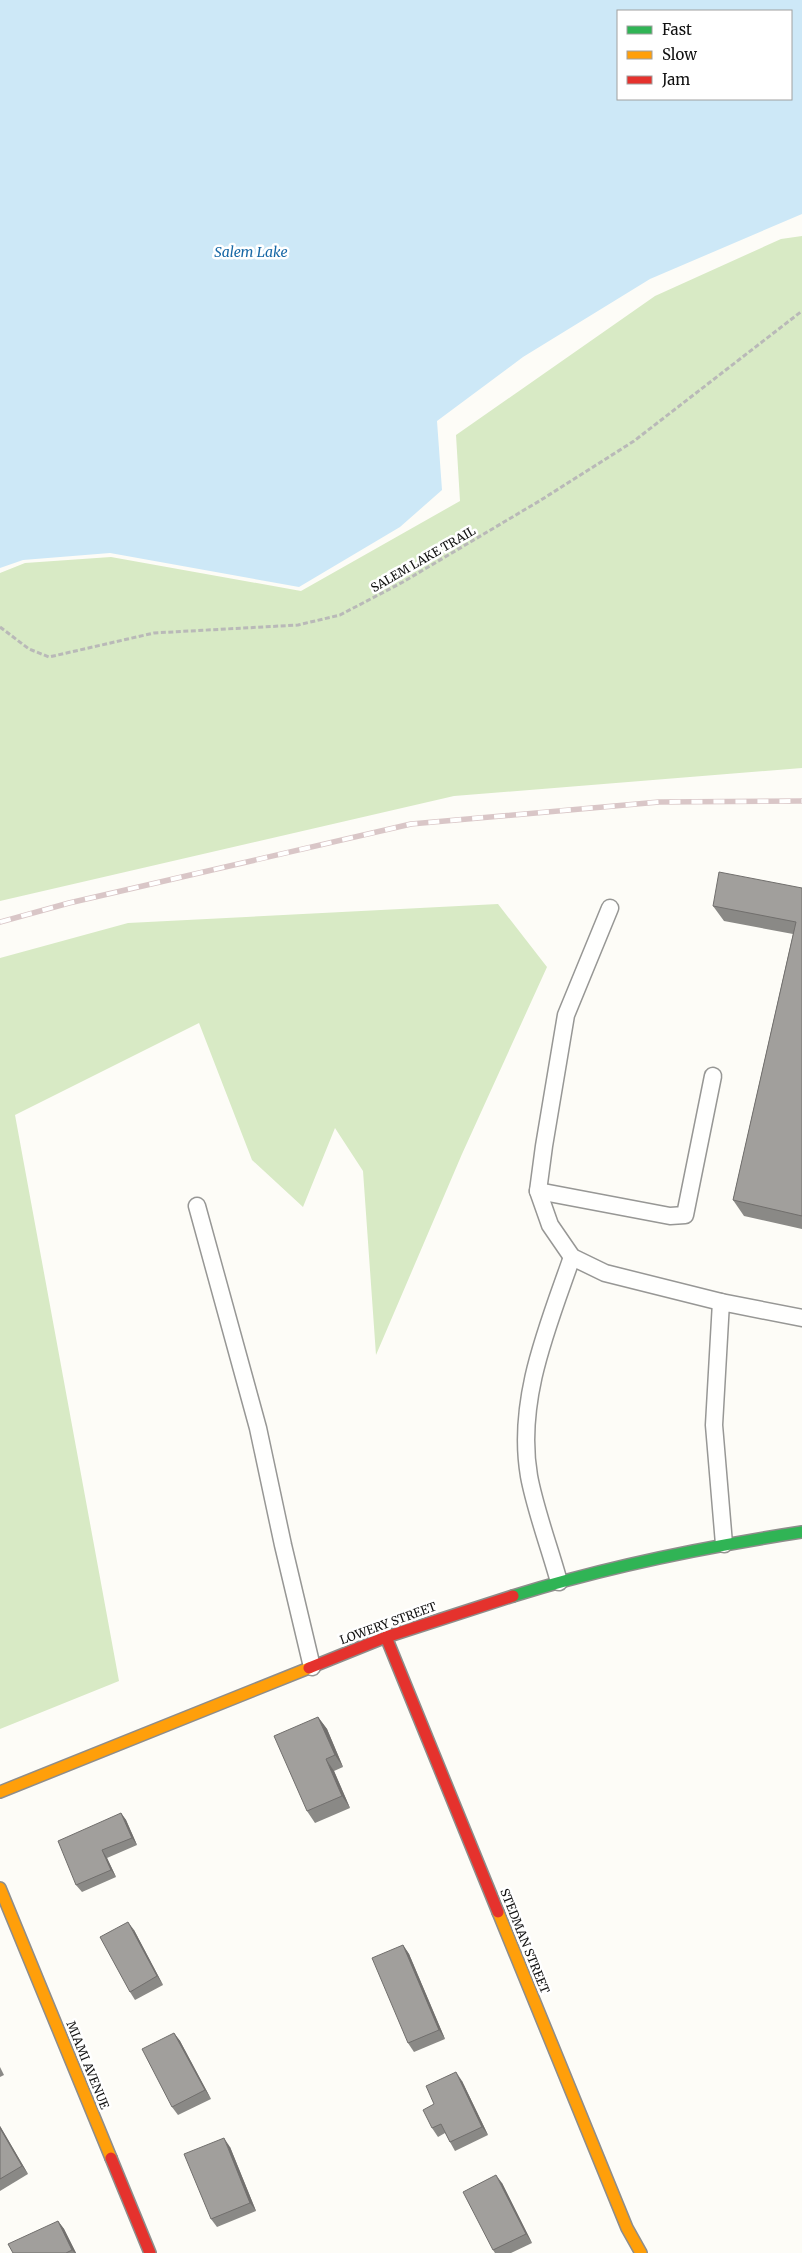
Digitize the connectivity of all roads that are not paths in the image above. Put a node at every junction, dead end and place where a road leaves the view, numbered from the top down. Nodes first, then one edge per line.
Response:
1 (610, 908) dead end
2 (713, 1076) dead end
3 (538, 1191) junction
4 (197, 1206) dead end
5 (572, 1256) junction
6 (721, 1302) junction
7 (802, 1318) edge
8 (802, 1532) edge
9 (724, 1544) junction
10 (559, 1582) junction
11 (386, 1637) junction
12 (312, 1667) junction
13 (0, 1792) edge
14 (0, 1888) edge
15 (150, 2253) edge
16 (641, 2253) edge

1 - 3 lane
2 - 3 lane
3 - 5 lane
4 - 12 lane
5 - 6 lane
5 - 10 lane
6 - 7 lane
6 - 9 lane
8 - 9 street, LOWERY STREET
9 - 10 street, LOWERY STREET
10 - 11 street, LOWERY STREET
11 - 12 street, LOWERY STREET
11 - 16 street, STEDMAN STREET
12 - 13 street, LOWERY STREET
14 - 15 street, MIAMI AVENUE

